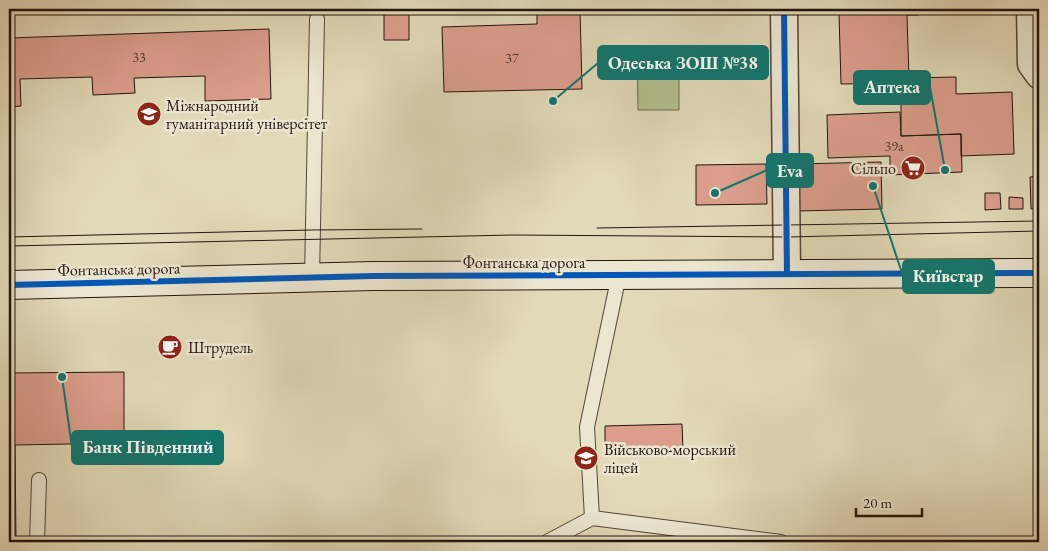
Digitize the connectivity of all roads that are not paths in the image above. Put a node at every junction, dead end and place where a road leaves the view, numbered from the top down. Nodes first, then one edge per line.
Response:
1 (784, 9) edge
2 (1030, 9) edge
3 (317, 19) dead end
4 (1039, 75) edge
5 (1039, 272) edge
6 (787, 274) junction
7 (619, 275) junction
8 (312, 278) junction
9 (9, 285) edge
10 (39, 480) dead end
11 (592, 518) junction
12 (37, 542) edge
13 (547, 542) edge
14 (781, 542) edge

1 - 6 street
2 - 4 street
3 - 8 lane
5 - 6 main road, Фонтанська дорога
6 - 7 main road, Фонтанська дорога
7 - 8 main road, Фонтанська дорога
7 - 11 lane
8 - 9 main road, Фонтанська дорога
10 - 12 lane
11 - 13 lane
11 - 14 lane

